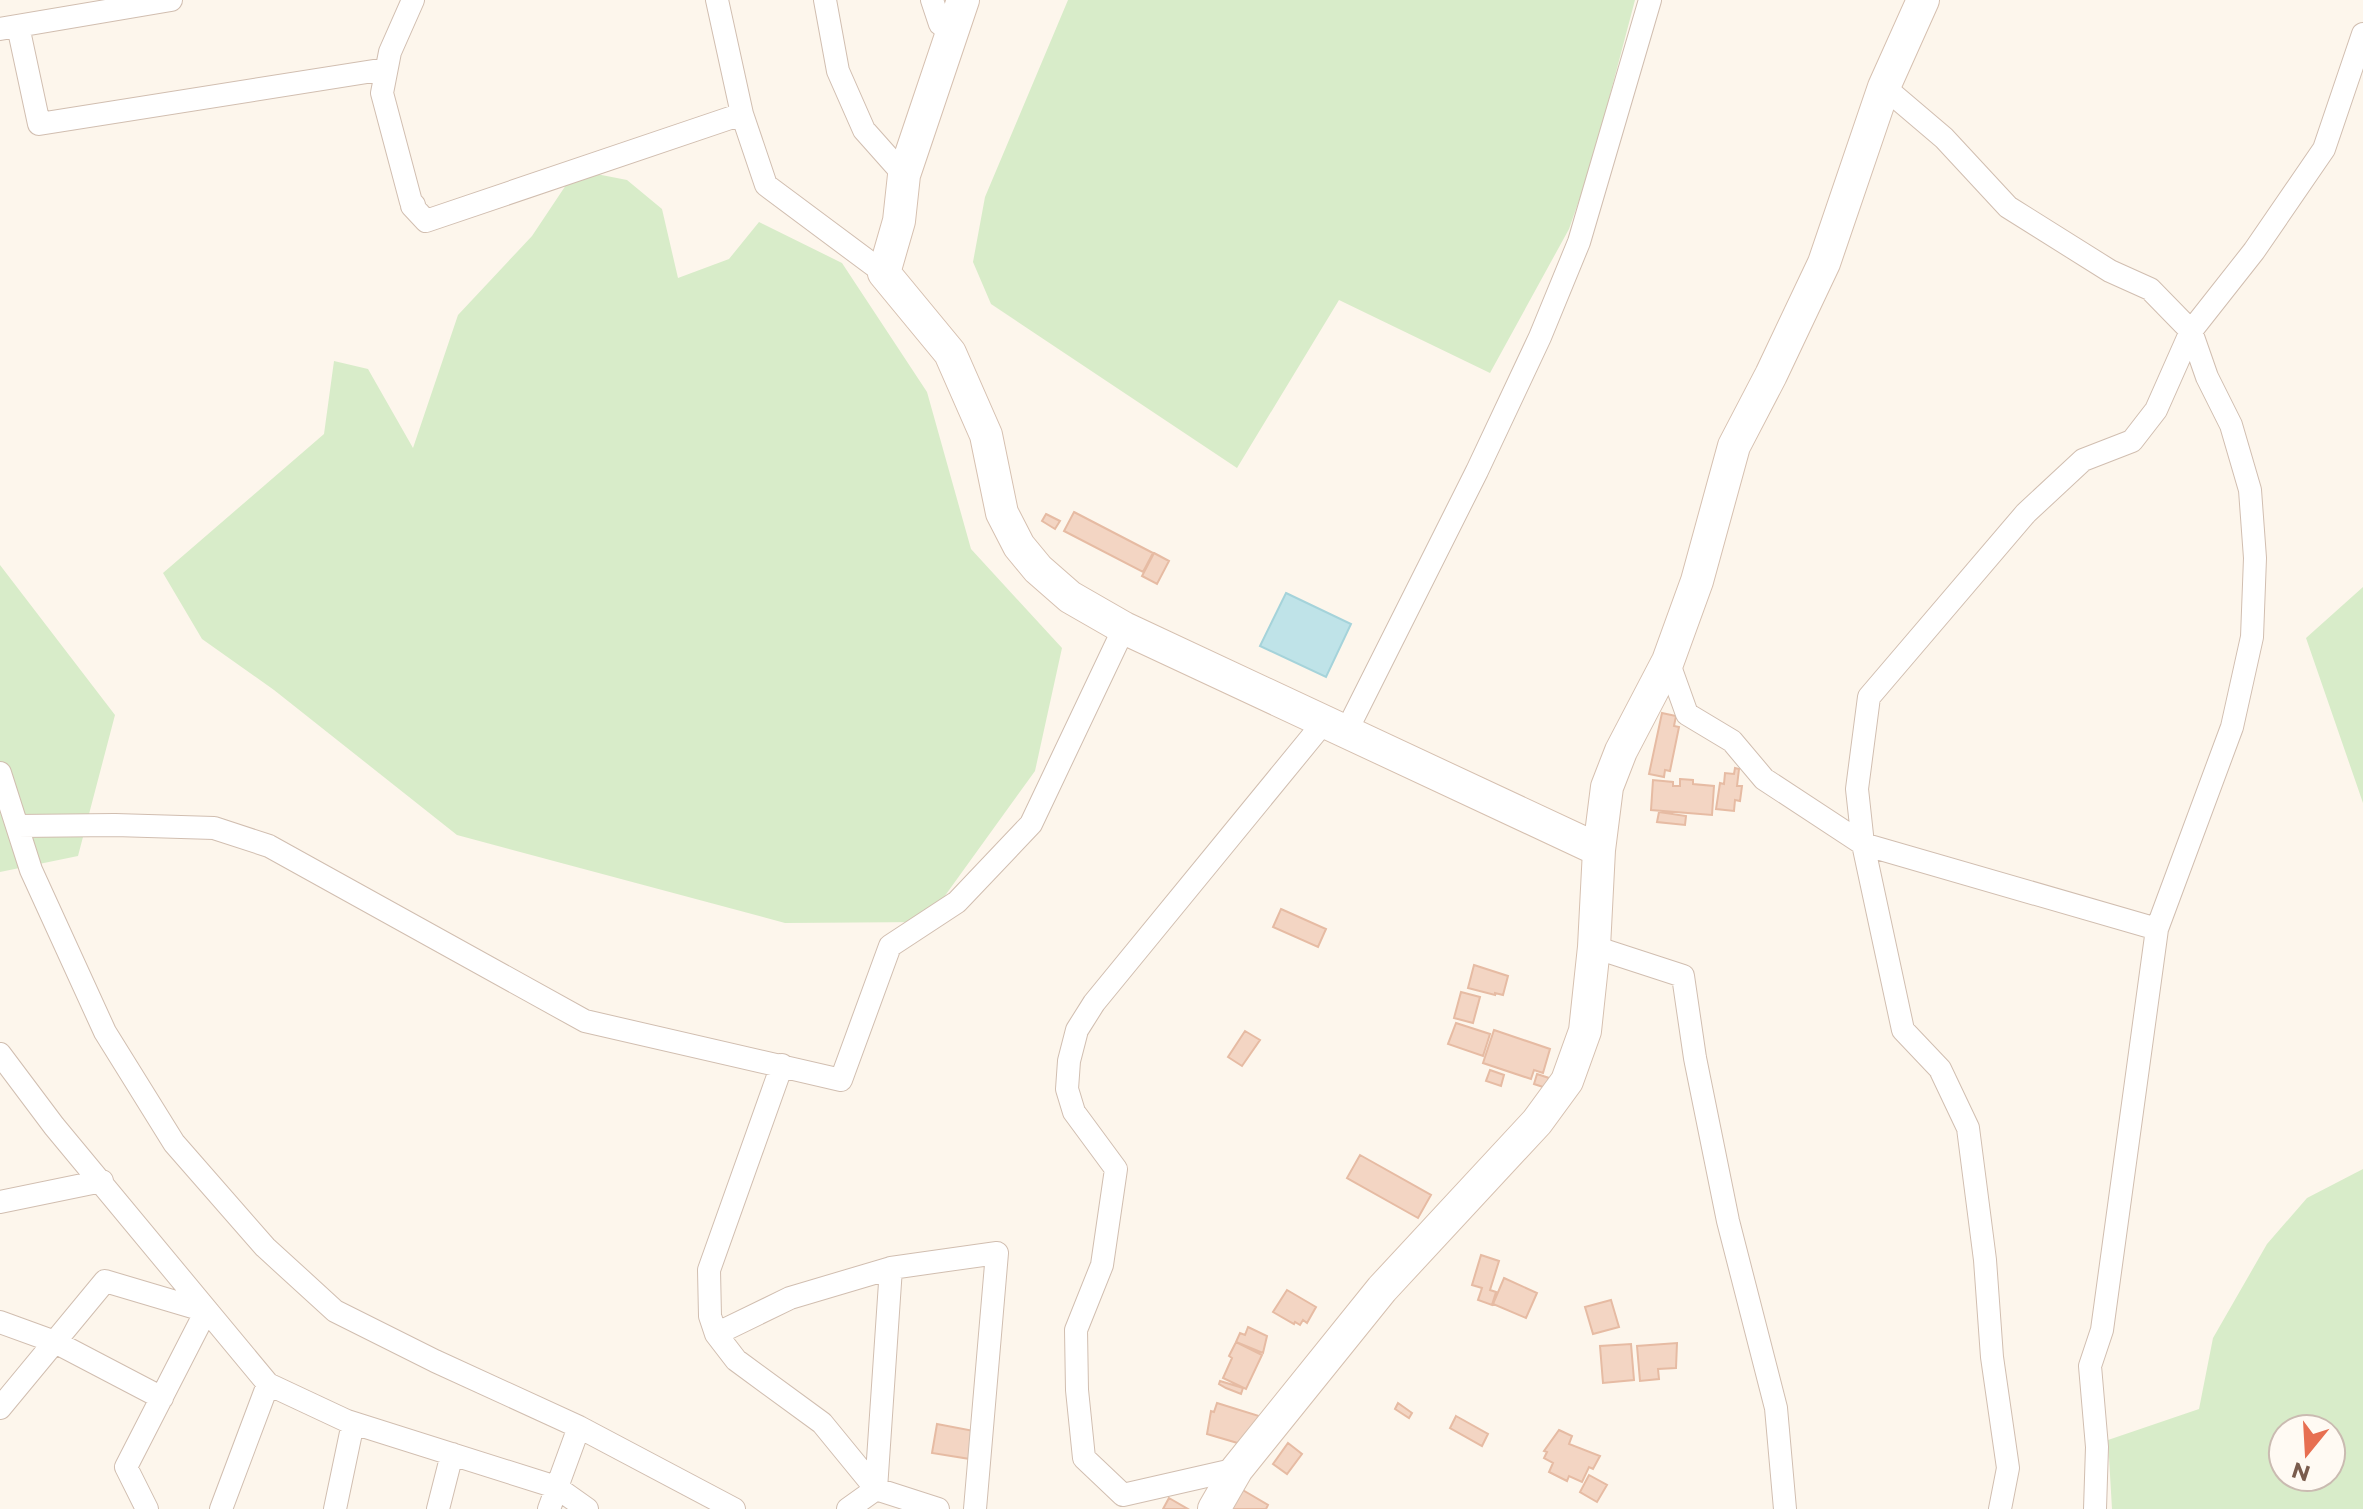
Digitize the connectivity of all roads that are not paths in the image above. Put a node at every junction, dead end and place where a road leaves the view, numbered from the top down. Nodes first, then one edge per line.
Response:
1 (171, 0) edge
2 (413, 0) edge
3 (717, 0) edge
4 (825, 0) edge
5 (932, 0) edge
6 (963, 0) edge
7 (1650, 0) edge
8 (1923, 0) edge
9 (9, 28) edge
10 (952, 31) junction
11 (2363, 34) edge
12 (386, 69) junction
13 (1884, 87) junction
14 (742, 114) junction
15 (904, 175) junction
16 (884, 273) junction
17 (2191, 331) junction
18 (1124, 628) junction
19 (1668, 661) junction
20 (1335, 727) junction
21 (0, 773) edge
22 (17, 826) junction
23 (1863, 844) junction
24 (1599, 850) junction
25 (2157, 929) junction
26 (1594, 947) junction
27 (1, 1055) edge
28 (782, 1065) junction
29 (102, 1181) junction
30 (0, 1202) edge
31 (891, 1268) junction
32 (206, 1311) junction
33 (0, 1322) edge
34 (716, 1334) junction
35 (55, 1342) junction
36 (268, 1384) junction
37 (162, 1398) junction
38 (0, 1408) edge
39 (353, 1423) junction
40 (579, 1427) junction
41 (452, 1454) junction
42 (1237, 1469) junction
43 (556, 1487) junction
44 (876, 1489) junction
45 (1118, 1502) edge
46 (147, 1509) edge
47 (221, 1509) edge
48 (335, 1509) edge
49 (438, 1509) edge
50 (549, 1509) edge
51 (587, 1509) edge
52 (734, 1509) edge
53 (848, 1509) edge
54 (938, 1509) edge
55 (975, 1509) edge
56 (1214, 1509) edge
57 (1785, 1509) edge
58 (2000, 1509) edge
59 (2095, 1509) edge

1 - 9 street
2 - 12 street
3 - 14 street
4 - 15 street
5 - 10 street
6 - 10 street
7 - 20 street
8 - 13 street
9 - 12 street
10 - 15 street
11 - 17 street
12 - 14 street
13 - 17 street
13 - 19 street
14 - 16 street
15 - 16 street
16 - 18 street
17 - 23 street
17 - 25 street
18 - 20 street
18 - 28 street
19 - 23 street
19 - 24 street
20 - 24 street
20 - 45 street
21 - 22 street
22 - 28 street
22 - 40 street
23 - 25 street
23 - 58 street
24 - 26 street
25 - 59 street
26 - 42 street
26 - 57 street
27 - 29 street
28 - 34 street
29 - 30 street
29 - 32 street
31 - 34 street
31 - 44 street
31 - 55 street
32 - 35 street
32 - 36 street
32 - 37 street
33 - 35 street
34 - 44 street
35 - 37 street
35 - 38 street
36 - 39 street
36 - 47 street
37 - 46 street
39 - 41 street
39 - 48 street
40 - 43 street
40 - 52 street
41 - 43 street
41 - 49 street
42 - 45 street
42 - 56 street
43 - 50 street
43 - 51 street
44 - 53 street
44 - 54 street

